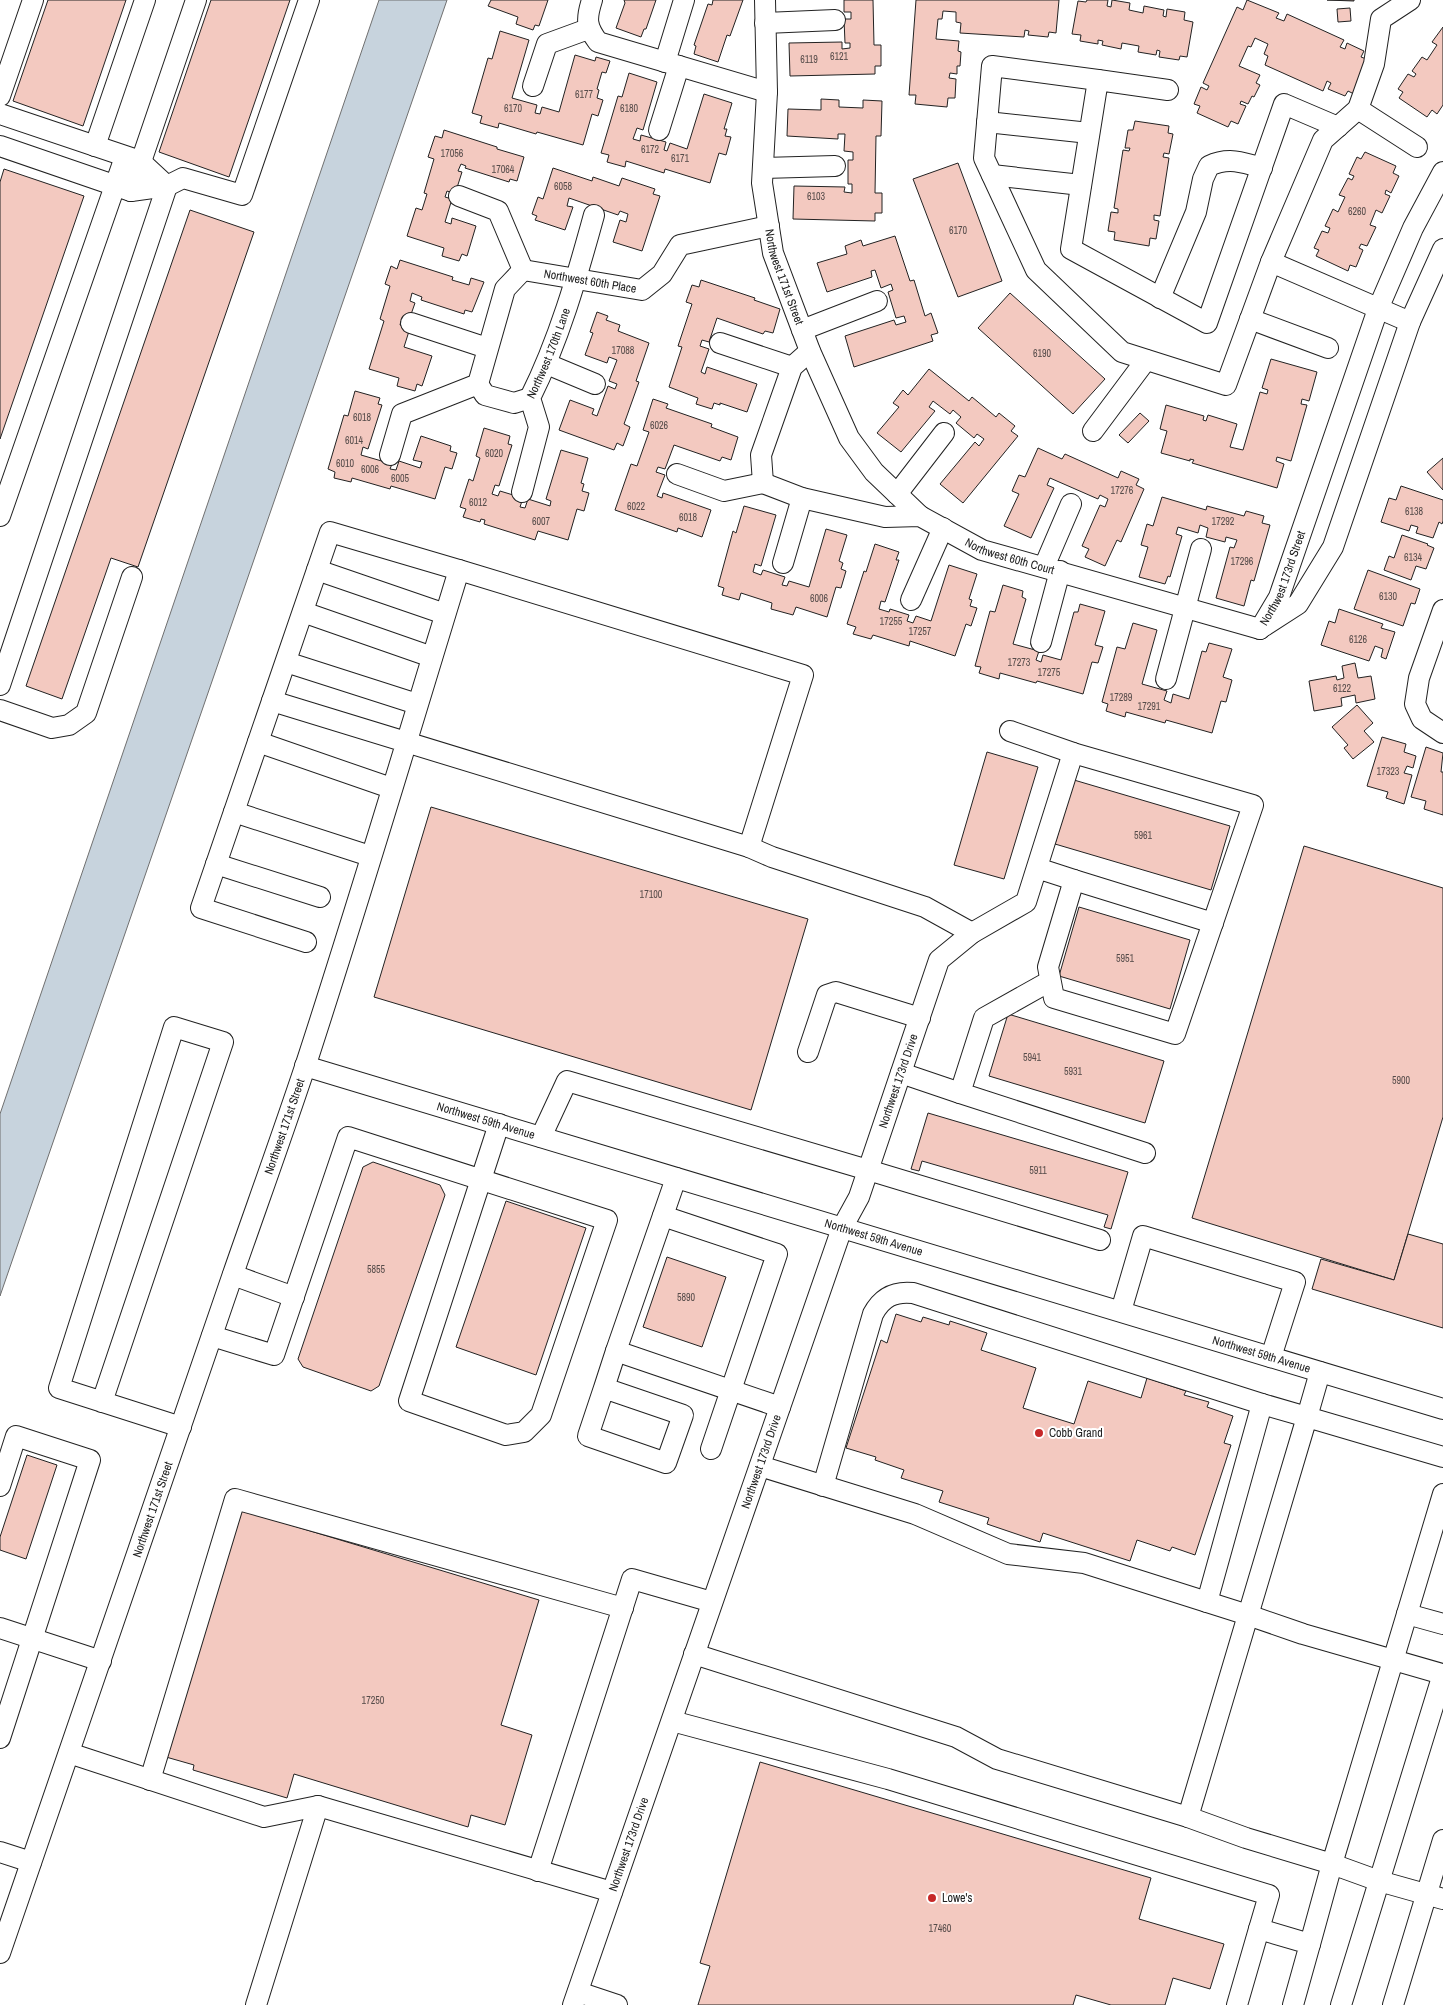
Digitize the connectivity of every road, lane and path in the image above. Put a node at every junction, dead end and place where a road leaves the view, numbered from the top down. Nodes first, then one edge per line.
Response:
1 (33, 0) edge
2 (145, 0) edge
3 (196, 0) edge
4 (309, 0) edge
5 (592, 0) edge
6 (684, 0) edge
7 (765, 0) edge
8 (1410, 0) edge
9 (1379, 10) edge
10 (835, 20) dead end
11 (765, 23) junction
12 (588, 29) junction
13 (672, 64) junction
14 (1098, 80) junction
15 (532, 86) dead end
16 (1168, 90) dead end
17 (767, 92) junction
18 (0, 96) edge
19 (1358, 109) junction
20 (0, 114) edge
21 (988, 122) junction
22 (1338, 127) junction
23 (659, 130) dead end
24 (1090, 133) junction
25 (0, 146) edge
26 (95, 146) junction
27 (1417, 147) dead end
28 (133, 159) junction
29 (835, 166) dead end
30 (763, 168) junction
31 (1262, 168) junction
32 (1443, 172) edge
33 (992, 175) junction
34 (1081, 185) junction
35 (167, 186) junction
36 (123, 189) junction
37 (459, 196) dead end
38 (594, 214) dead end
39 (769, 226) junction
40 (1443, 249) edge
41 (1271, 262) junction
42 (522, 270) junction
43 (577, 279) junction
44 (1160, 298) junction
45 (877, 301) dead end
46 (1378, 309) junction
47 (1250, 319) junction
48 (1410, 322) junction
49 (411, 323) dead end
50 (802, 330) junction
51 (720, 343) dead end
52 (487, 348) junction
53 (1328, 348) dead end
54 (810, 351) junction
55 (1146, 360) junction
56 (547, 364) junction
57 (792, 367) junction
58 (478, 384) junction
59 (595, 384) dead end
60 (530, 398) junction
61 (1093, 431) dead end
62 (944, 433) dead end
63 (390, 455) dead end
64 (677, 474) dead end
65 (764, 483) junction
66 (522, 492) dead end
67 (897, 494) junction
68 (802, 498) junction
69 (1071, 504) dead end
70 (0, 516) edge
71 (920, 516) junction
72 (943, 528) junction
73 (1201, 549) dead end
74 (783, 563) dead end
75 (1052, 569) junction
76 (317, 570) junction
77 (459, 570) junction
78 (132, 577) dead end
79 (911, 600) dead end
80 (1186, 607) junction
81 (1443, 610) edge
82 (303, 612) junction
83 (445, 614) junction
84 (1260, 628) junction
85 (1041, 642) dead end
86 (432, 657) junction
87 (286, 662) junction
88 (1166, 679) dead end
89 (0, 684) edge
90 (272, 700) junction
91 (417, 704) junction
92 (0, 710) edge
93 (1010, 731) dead end
94 (1443, 733) edge
95 (406, 741) junction
96 (258, 742) junction
97 (1073, 753) junction
98 (391, 788) junction
99 (234, 812) junction
100 (749, 847) junction
101 (370, 856) junction
102 (216, 864) junction
103 (1037, 868) junction
104 (1074, 880) junction
105 (320, 897) dead end
106 (1212, 923) junction
107 (972, 933) junction
108 (306, 942) dead end
109 (1050, 981) junction
110 (920, 1018) junction
111 (808, 1052) dead end
112 (305, 1066) junction
113 (901, 1073) junction
114 (960, 1094) junction
115 (498, 1124) junction
116 (541, 1137) junction
117 (1145, 1153) dead end
118 (868, 1170) junction
119 (676, 1178) junction
120 (482, 1180) junction
121 (663, 1216) junction
122 (842, 1228) junction
123 (1100, 1240) dead end
124 (233, 1275) junction
125 (294, 1297) junction
126 (1121, 1312) junction
127 (212, 1336) junction
128 (616, 1351) junction
129 (1271, 1357) junction
130 (1320, 1372) junction
131 (604, 1388) junction
132 (731, 1390) junction
133 (102, 1402) junction
134 (1262, 1404) junction
135 (780, 1407) junction
136 (1443, 1409) edge
137 (1308, 1417) junction
138 (181, 1427) junction
139 (711, 1450) dead end
140 (1443, 1457) edge
141 (760, 1466) junction
142 (0, 1486) edge
143 (823, 1486) junction
144 (1443, 1494) edge
145 (712, 1602) junction
146 (1207, 1602) junction
147 (623, 1608) junction
148 (1248, 1614) junction
149 (1407, 1614) junction
150 (1443, 1624) edge
151 (0, 1628) edge
152 (32, 1639) junction
153 (694, 1654) junction
154 (1393, 1660) junction
155 (100, 1661) junction
156 (1442, 1674) edge
157 (672, 1721) junction
158 (0, 1738) edge
159 (69, 1754) junction
160 (150, 1780) junction
161 (318, 1806) junction
162 (1188, 1817) junction
163 (1443, 1840) edge
164 (0, 1852) edge
165 (31, 1862) junction
166 (1332, 1864) junction
167 (538, 1871) junction
168 (1379, 1880) junction
169 (612, 1892) junction
170 (1435, 1897) edge
171 (1259, 1929) junction
172 (1310, 1944) junction
173 (0, 1953) edge
174 (576, 1999) edge
175 (256, 2005) edge
176 (617, 2005) edge
177 (1237, 2005) edge
178 (1293, 2005) edge
179 (1341, 2005) edge
180 (1393, 2005) edge

1 - 18 street
2 - 26 street
3 - 28 street
4 - 35 street
5 - 12 street
6 - 13 street
7 - 11 street, Northwest 171st Street
8 - 9 street
9 - 19 street
10 - 11 street
11 - 17 street, Northwest 171st Street
12 - 13 street
12 - 15 street
13 - 17 street
13 - 23 street
14 - 16 street
14 - 21 street
14 - 24 street
17 - 30 street, Northwest 171st Street
19 - 22 street
19 - 27 street
20 - 26 street
21 - 24 street
21 - 33 street
22 - 31 street
22 - 41 street
24 - 34 street
25 - 36 street
26 - 28 street
28 - 35 street
28 - 36 street
29 - 30 street
30 - 39 street, Northwest 171st Street
31 - 44 street
31 - 44 street
32 - 46 street, Northwest 173rd Street
33 - 34 street
33 - 55 street
34 - 44 street
35 - 36 street
35 - 89 street
36 - 70 street
37 - 42 street
38 - 43 street, Northwest 170th Lane
39 - 43 street, Northwest 60th Place
39 - 50 street, Northwest 171st Street
40 - 48 street, Northwest 173rd Street
41 - 46 street
41 - 47 street
42 - 43 street, Northwest 60th Place
42 - 52 street
43 - 56 street, Northwest 170th Lane
45 - 50 street
46 - 48 street
46 - 84 street, Northwest 173rd Street
47 - 53 street
47 - 55 street
48 - 84 street, Northwest 173rd Street
49 - 52 street
50 - 54 street, Northwest 171st Street
51 - 57 street
52 - 58 street
54 - 57 street
54 - 67 street, Northwest 171st Street
55 - 61 street
56 - 59 street
56 - 60 street, Northwest 170th Lane
57 - 65 street
58 - 60 street
58 - 63 street
60 - 66 street, Northwest 170th Lane
62 - 67 street
64 - 65 street
65 - 68 street
67 - 71 street, Northwest 171st Street
68 - 71 street
68 - 74 street
69 - 75 street
71 - 72 street, Northwest 60th Court
72 - 75 street, Northwest 60th Court
72 - 79 street
73 - 80 street
75 - 80 street, Northwest 60th Court
75 - 85 street
76 - 77 street
76 - 82 street
76 - 83 street
77 - 83 street, Northwest 171st Street
77 - 100 street
78 - 92 street
80 - 84 street, Northwest 60th Court
80 - 88 street
81 - 94 street
82 - 86 street
82 - 87 street
83 - 86 street, Northwest 171st Street
86 - 91 street, Northwest 171st Street
87 - 90 street
87 - 91 street
90 - 95 street
90 - 96 street
91 - 95 street, Northwest 171st Street
93 - 97 street
95 - 98 street, Northwest 171st Street
95 - 100 street
96 - 98 street
96 - 99 street
97 - 103 street, Northwest 173rd Drive
97 - 106 street
98 - 101 street, Northwest 171st Street
99 - 101 street
99 - 102 street
100 - 107 street
101 - 112 street, Northwest 171st Street
102 - 105 street
102 - 108 street
103 - 104 street
103 - 107 street, Northwest 173rd Drive
104 - 106 street
104 - 109 street
106 - 109 street
107 - 110 street, Northwest 173rd Drive
109 - 114 street
110 - 111 street
110 - 113 street, Northwest 173rd Drive
112 - 115 street, Northwest 59th Avenue
112 - 124 street, Northwest 171st Street
113 - 114 street
113 - 118 street, Northwest 173rd Drive
114 - 117 street
115 - 116 street, Northwest 59th Avenue
115 - 120 street
116 - 118 street
116 - 119 street, Northwest 59th Avenue
118 - 122 street, Northwest 173rd Drive
118 - 123 street
119 - 121 street
119 - 122 street, Northwest 59th Avenue
120 - 120 street
120 - 125 street
121 - 128 street
121 - 132 street
122 - 126 street, Northwest 59th Avenue
122 - 135 street, Northwest 173rd Drive
124 - 125 street
124 - 127 street, Northwest 171st Street
125 - 127 street
126 - 129 street, Northwest 59th Avenue
126 - 129 street
127 - 138 street, Northwest 171st Street
128 - 131 street
128 - 132 street
129 - 130 street, Northwest 59th Avenue
130 - 136 street, Northwest 59th Avenue
130 - 137 street
131 - 131 street
132 - 135 street
132 - 139 street
133 - 133 street
133 - 138 street
134 - 137 street
134 - 143 street
134 - 146 street
135 - 141 street, Northwest 173rd Drive
137 - 140 street
137 - 148 street
138 - 155 street, Northwest 171st Street
141 - 143 street
141 - 145 street, Northwest 173rd Drive
142 - 152 street
143 - 146 street
144 - 149 street
145 - 147 street
145 - 153 street, Northwest 173rd Drive
146 - 148 street
147 - 160 street
147 - 167 street
148 - 154 street
148 - 162 street
149 - 150 street
149 - 154 street
151 - 152 street
152 - 155 street
152 - 158 street
153 - 157 street, Northwest 173rd Drive
153 - 162 street
154 - 156 street
154 - 166 street
155 - 159 street, Northwest 171st Street
156 - 168 street
157 - 169 street, Northwest 173rd Drive
157 - 171 street
159 - 160 street
159 - 165 street, Northwest 171st Street
160 - 161 street
161 - 167 street
161 - 175 street
162 - 166 street
163 - 170 street
164 - 165 street
165 - 173 street, Northwest 171st Street
166 - 168 street
166 - 172 street
167 - 169 street
168 - 170 street
168 - 179 street
169 - 174 street, Northwest 173rd Drive
170 - 180 street
171 - 172 street
171 - 177 street
172 - 178 street
174 - 176 street

